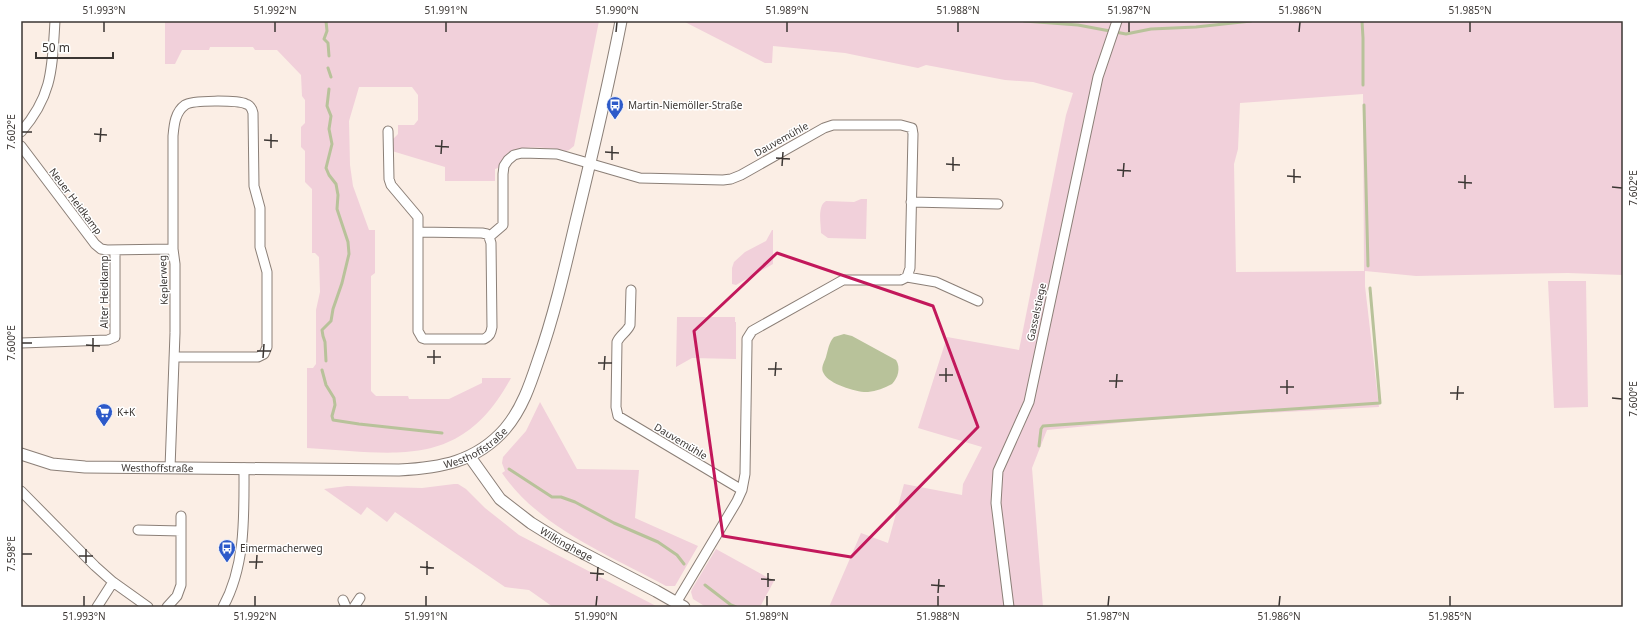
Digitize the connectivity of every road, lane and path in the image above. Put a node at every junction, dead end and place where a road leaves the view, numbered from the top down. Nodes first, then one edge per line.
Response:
1 (55, 21) edge
2 (621, 21) edge
3 (1117, 21) edge
4 (388, 131) dead end
5 (21, 132) edge
6 (21, 146) edge
7 (590, 163) junction
8 (911, 202) junction
9 (998, 204) dead end
10 (418, 232) junction
11 (490, 237) junction
12 (173, 249) junction
13 (115, 250) junction
14 (907, 277) junction
15 (630, 290) dead end
16 (978, 301) dead end
17 (21, 343) edge
18 (174, 358) junction
19 (21, 454) edge
20 (470, 457) junction
21 (170, 468) junction
22 (244, 468) junction
23 (742, 490) junction
24 (21, 491) edge
25 (181, 516) dead end
26 (138, 530) dead end
27 (181, 531) junction
28 (113, 582) junction
29 (360, 598) dead end
30 (680, 605) edge
31 (97, 607) edge
32 (148, 607) edge
33 (167, 607) edge
34 (223, 607) edge
35 (354, 607) edge
36 (1009, 607) edge

1 - 5 street
2 - 7 street, Westhoffstraße
3 - 36 street, Gasselstiege
4 - 10 street
6 - 13 street, Neuer Heidkamp
7 - 8 street, Dauvemühle
7 - 11 street
7 - 20 street, Westhoffstraße
8 - 9 street
8 - 14 street, Dauvemühle
10 - 11 street
10 - 11 street
12 - 13 street, Neuer Heidkamp
12 - 18 street, Keplerweg
12 - 18 street, Keplerweg
13 - 17 street, Alter Heidkamp
14 - 16 street
14 - 23 street
15 - 23 street, Dauvemühle
18 - 21 street, Keplerweg
19 - 21 street, Westhoffstraße
20 - 22 street, Westhoffstraße
20 - 30 street, Wilkinghege
21 - 22 street, Westhoffstraße
22 - 34 street
23 - 30 street
24 - 28 street
25 - 27 street
26 - 27 street
27 - 33 street
28 - 31 street
28 - 32 street
29 - 35 street

